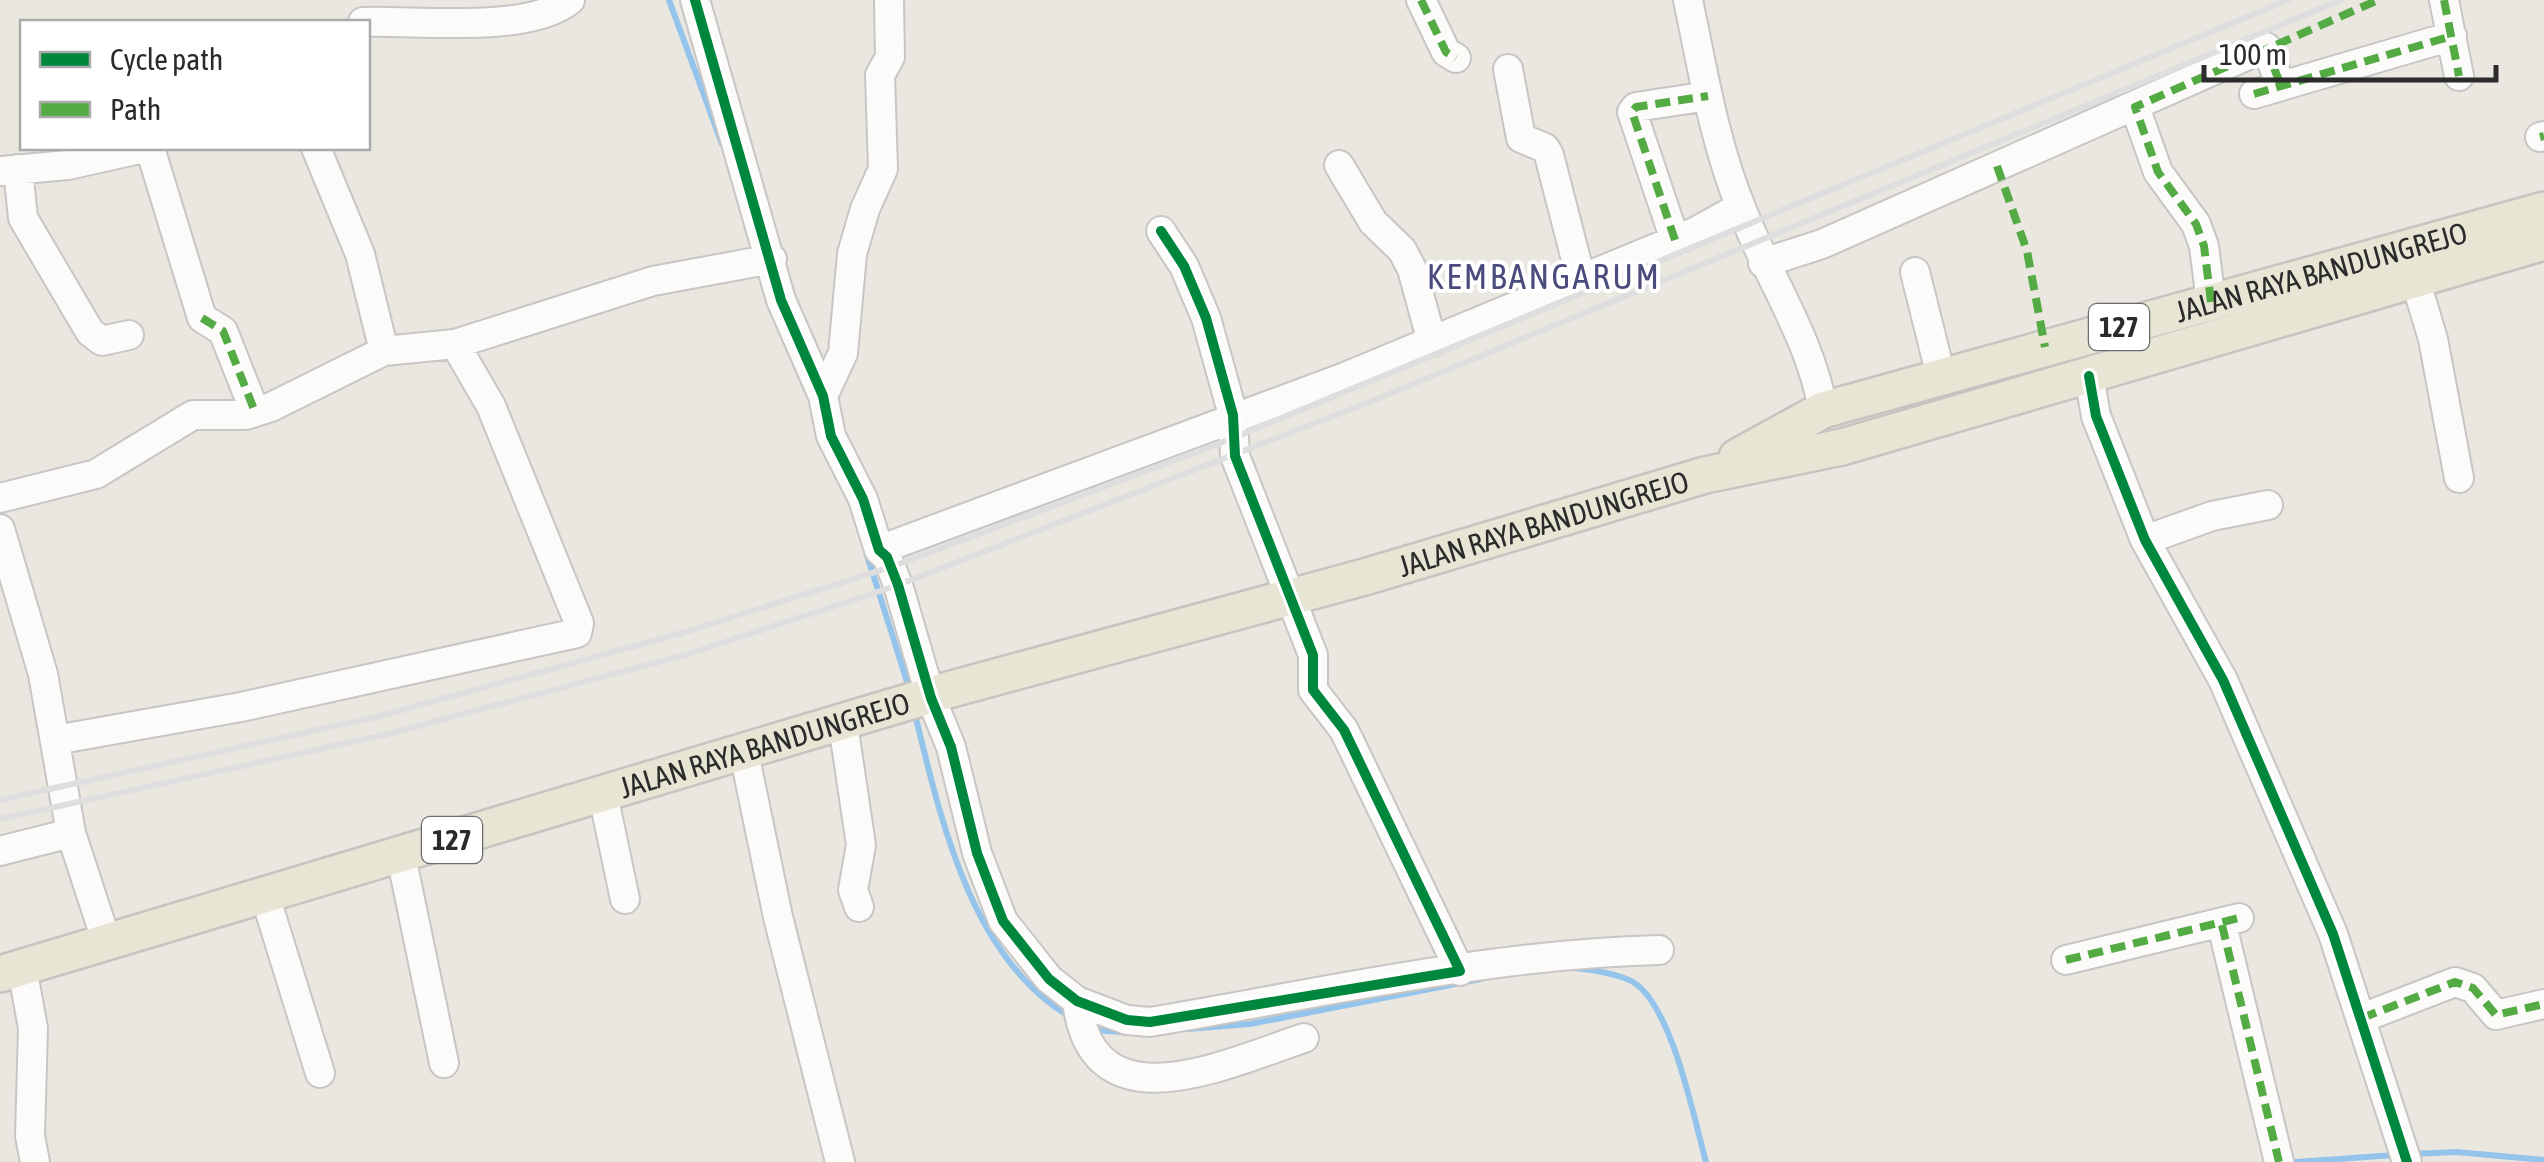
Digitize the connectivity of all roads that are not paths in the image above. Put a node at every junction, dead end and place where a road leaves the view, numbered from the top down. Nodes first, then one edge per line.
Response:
1 (570, 0) edge
2 (696, 0) edge
3 (888, 0) edge
4 (1421, 0) edge
5 (1688, 0) edge
6 (2444, 0) edge
7 (370, 22) edge
8 (2452, 36) junction
9 (1456, 58) dead end
10 (1508, 70) dead end
11 (2459, 76) dead end
12 (2281, 86) junction
13 (2254, 94) dead end
14 (1708, 96) junction
15 (2136, 107) junction
16 (137, 150) edge
17 (148, 150) edge
18 (317, 150) edge
19 (1339, 164) dead end
20 (9, 170) edge
21 (1740, 207) junction
22 (2544, 210) edge
23 (1160, 231) dead end
24 (1675, 240) junction
25 (2544, 242) edge
26 (770, 258) junction
27 (1764, 263) junction
28 (1915, 272) dead end
29 (2414, 276) junction
30 (1582, 278) junction
31 (2212, 302) junction
32 (128, 335) dead end
33 (1432, 342) junction
34 (456, 344) junction
35 (384, 352) junction
36 (2022, 354) junction
37 (1941, 376) junction
38 (2089, 376) junction
39 (2032, 392) junction
40 (823, 396) junction
41 (1823, 410) junction
42 (254, 412) junction
43 (1233, 415) junction
44 (1705, 475) junction
45 (2459, 478) dead end
46 (0, 498) edge
47 (2268, 504) dead end
48 (0, 529) edge
49 (2146, 540) junction
50 (879, 550) junction
51 (1287, 596) junction
52 (920, 701) junction
53 (843, 724) junction
54 (55, 740) junction
55 (744, 753) junction
56 (603, 795) junction
57 (71, 833) junction
58 (0, 852) edge
59 (401, 856) junction
60 (265, 896) junction
61 (625, 899) dead end
62 (859, 907) dead end
63 (107, 943) junction
64 (1659, 950) dead end
65 (2066, 960) dead end
66 (11, 971) edge
67 (1460, 971) junction
68 (2544, 1004) edge
69 (1080, 1015) junction
70 (2362, 1018) junction
71 (1304, 1038) dead end
72 (444, 1064) dead end
73 (320, 1073) dead end
74 (2404, 1155) edge
75 (2279, 1161) edge
76 (35, 1162) edge
77 (840, 1162) edge

1 - 7 street
2 - 26 street
3 - 40 street
4 - 9 street
5 - 14 street
6 - 8 street
8 - 11 street
8 - 12 street
10 - 30 street
12 - 13 street
12 - 15 street
14 - 21 street
14 - 24 street
15 - 27 street
15 - 31 street
16 - 20 street
17 - 42 street
18 - 35 street
19 - 33 street
20 - 32 street
21 - 24 street
21 - 27 street
22 - 31 main road, JALAN RAYA BANDUNGREJO / 127
23 - 43 street
24 - 30 street
25 - 29 main road, JALAN RAYA BANDUNGREJO / 127
26 - 34 street
26 - 40 street
27 - 41 street
28 - 37 street
29 - 38 main road, JALAN RAYA BANDUNGREJO / 127
29 - 45 street
30 - 33 street
31 - 36 main road, JALAN RAYA BANDUNGREJO / 127
33 - 43 street
34 - 35 street
34 - 54 street
35 - 42 street
36 - 37 main road, JALAN RAYA BANDUNGREJO / 127
36 - 39 main road
37 - 41 main road, JALAN RAYA BANDUNGREJO / 127
38 - 39 main road, JALAN RAYA BANDUNGREJO / 127
38 - 49 street
39 - 44 main road, JALAN RAYA BANDUNGREJO / 127
40 - 50 street
41 - 44 main road, JALAN RAYA BANDUNGREJO / 127
42 - 46 street
43 - 50 street
43 - 51 street
44 - 51 main road, JALAN RAYA BANDUNGREJO / 127
47 - 49 street
48 - 54 street
49 - 70 street
50 - 52 street
51 - 52 main road, JALAN RAYA BANDUNGREJO / 127
51 - 67 street
52 - 53 main road, JALAN RAYA BANDUNGREJO / 127
52 - 69 street
53 - 55 main road, JALAN RAYA BANDUNGREJO / 127
53 - 62 street
54 - 57 street
55 - 56 main road, JALAN RAYA BANDUNGREJO / 127
55 - 77 street
56 - 59 main road, JALAN RAYA BANDUNGREJO / 127
56 - 61 street
57 - 58 street
57 - 63 street
59 - 60 main road, JALAN RAYA BANDUNGREJO / 127
59 - 72 street
60 - 63 main road, JALAN RAYA BANDUNGREJO / 127
60 - 73 street
63 - 66 main road, JALAN RAYA BANDUNGREJO / 127
64 - 67 street
65 - 75 street
66 - 76 street
67 - 69 street
68 - 70 street
69 - 71 street
70 - 74 street

